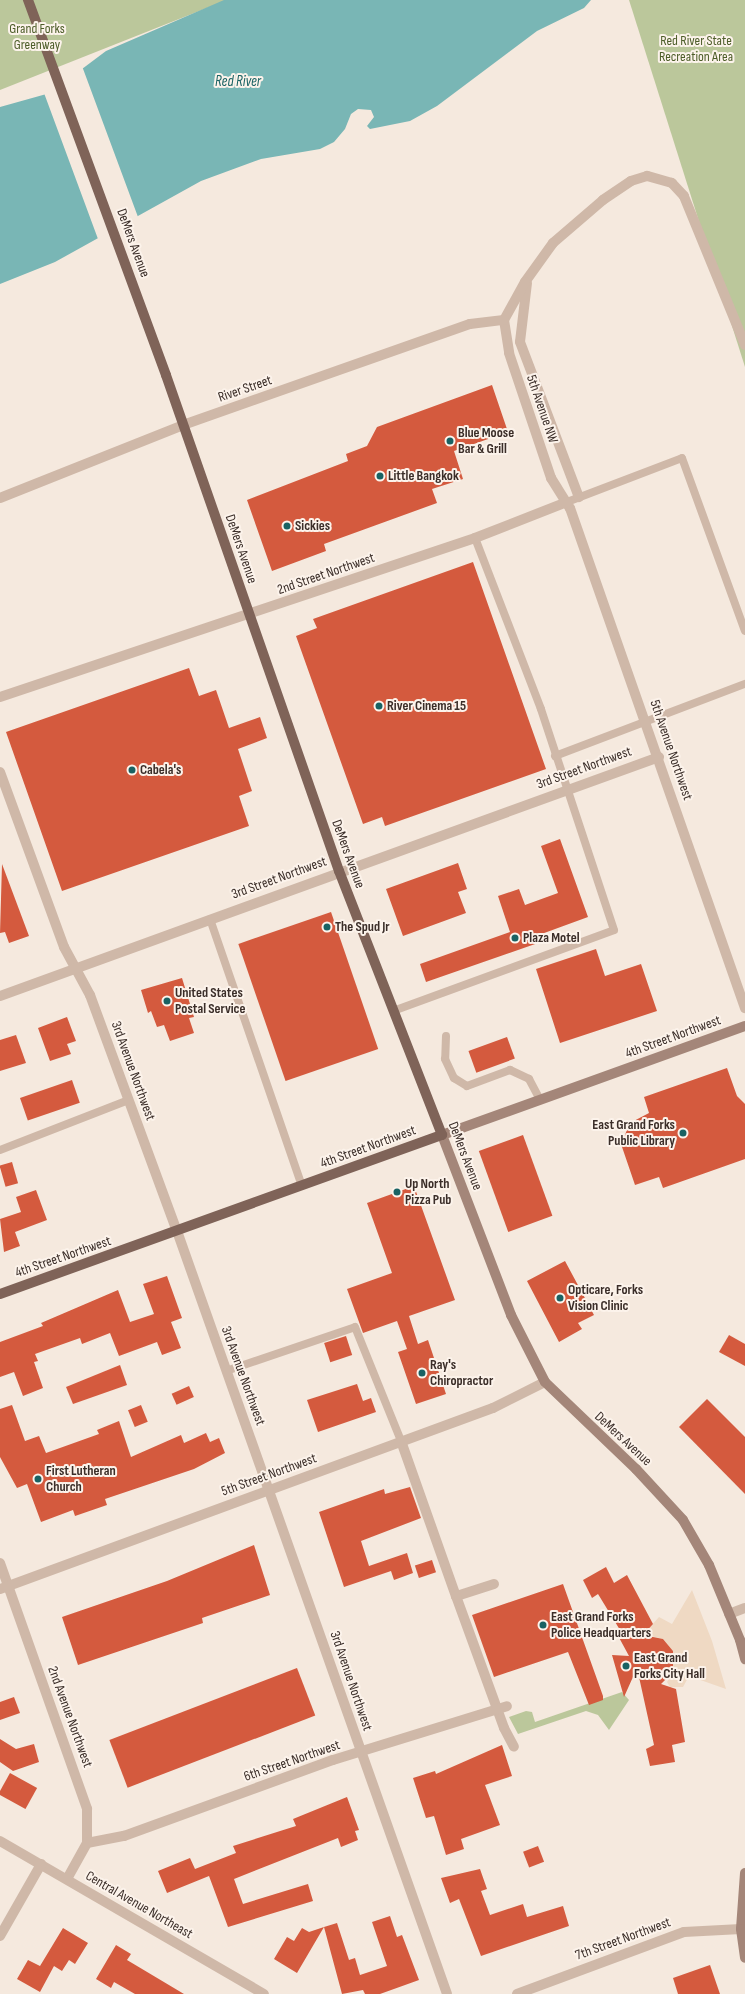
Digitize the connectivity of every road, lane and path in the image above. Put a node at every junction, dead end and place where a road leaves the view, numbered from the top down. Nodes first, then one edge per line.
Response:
1 (28, 0) edge
2 (528, 277) junction
3 (504, 320) junction
4 (745, 345) edge
5 (182, 425) junction
6 (579, 497) junction
7 (0, 498) edge
8 (567, 502) junction
9 (475, 538) junction
10 (249, 615) junction
11 (745, 631) edge
12 (745, 684) edge
13 (0, 697) edge
14 (646, 722) junction
15 (555, 756) junction
16 (659, 757) junction
17 (0, 772) edge
18 (567, 789) junction
19 (339, 871) junction
20 (210, 919) junction
21 (75, 970) junction
22 (0, 996) edge
23 (745, 1008) edge
24 (393, 1010) junction
25 (745, 1026) edge
26 (446, 1036) dead end
27 (129, 1100) junction
28 (540, 1100) junction
29 (442, 1135) junction
30 (0, 1150) edge
31 (302, 1186) junction
32 (177, 1231) junction
33 (0, 1294) edge
34 (226, 1371) junction
35 (544, 1382) junction
36 (401, 1441) junction
37 (268, 1490) junction
38 (0, 1563) edge
39 (494, 1584) dead end
40 (4, 1588) edge
41 (456, 1596) junction
42 (745, 1608) edge
43 (729, 1614) junction
44 (743, 1639) edge
45 (745, 1659) edge
46 (507, 1706) dead end
47 (497, 1709) junction
48 (514, 1747) dead end
49 (361, 1751) junction
50 (0, 1841) edge
51 (87, 1843) junction
52 (41, 1864) junction
53 (745, 1873) edge
54 (66, 1879) junction
55 (743, 1929) edge
56 (0, 1936) edge
57 (745, 1958) edge
58 (264, 1994) edge
59 (447, 1994) edge
60 (517, 1994) edge

1 - 5 main road, DeMers Avenue
2 - 3 street
2 - 4 street
2 - 6 street
3 - 5 street, River Street
3 - 8 street, 5th Avenue NW
5 - 7 street, River Street
5 - 10 main road, DeMers Avenue
6 - 8 lane
6 - 11 lane
8 - 9 street, 2nd Street Northwest
8 - 14 street, 5th Avenue Northwest
9 - 10 street, 2nd Street Northwest
9 - 15 lane
10 - 13 street, 2nd Street Northwest
10 - 19 main road, DeMers Avenue
12 - 14 lane
14 - 15 lane
14 - 16 street, 5th Avenue Northwest
15 - 18 lane
16 - 18 street, 3rd Street Northwest
16 - 23 street, 5th Avenue Northwest
17 - 21 street, 3rd Avenue Northwest
18 - 19 street, 3rd Street Northwest
18 - 24 lane
19 - 20 street, 3rd Street Northwest
19 - 24 main road, DeMers Avenue
20 - 21 street, 3rd Street Northwest
20 - 31 lane
21 - 22 street, 3rd Street Northwest
21 - 27 street, 3rd Avenue Northwest
24 - 29 main road, DeMers Avenue
25 - 28 main road, 4th Street Northwest
26 - 28 lane
27 - 30 lane
27 - 32 street, 3rd Avenue Northwest
28 - 29 main road, 4th Street Northwest
29 - 31 main road, 4th Street Northwest
29 - 35 main road, DeMers Avenue
31 - 32 main road, 4th Street Northwest
32 - 33 main road, 4th Street Northwest
32 - 34 street, 3rd Avenue Northwest
34 - 36 lane
34 - 37 street, 3rd Avenue Northwest
35 - 36 street, 5th Street Northwest
35 - 43 main road, DeMers Avenue
36 - 37 street, 5th Street Northwest
36 - 41 street
37 - 40 street, 5th Street Northwest
37 - 49 street, 3rd Avenue Northwest
38 - 40 street, 2nd Avenue Northwest
39 - 41 street
40 - 51 street, 2nd Avenue Northwest
41 - 47 street
42 - 43 street
43 - 44 main road, DeMers Avenue
44 - 45 main road, DeMers Avenue
46 - 47 street, 6th Street Northwest
47 - 48 street
47 - 49 street, 6th Street Northwest
49 - 51 street, 6th Street Northwest
49 - 59 street, 3rd Avenue Northwest
50 - 52 street, Central Avenue Northeast
51 - 54 street, 2nd Avenue Northwest
52 - 54 street, Central Avenue Northeast
52 - 56 street
53 - 55 main road
54 - 58 street, Central Avenue Northeast
55 - 57 main road
55 - 60 street, 7th Street Northwest

